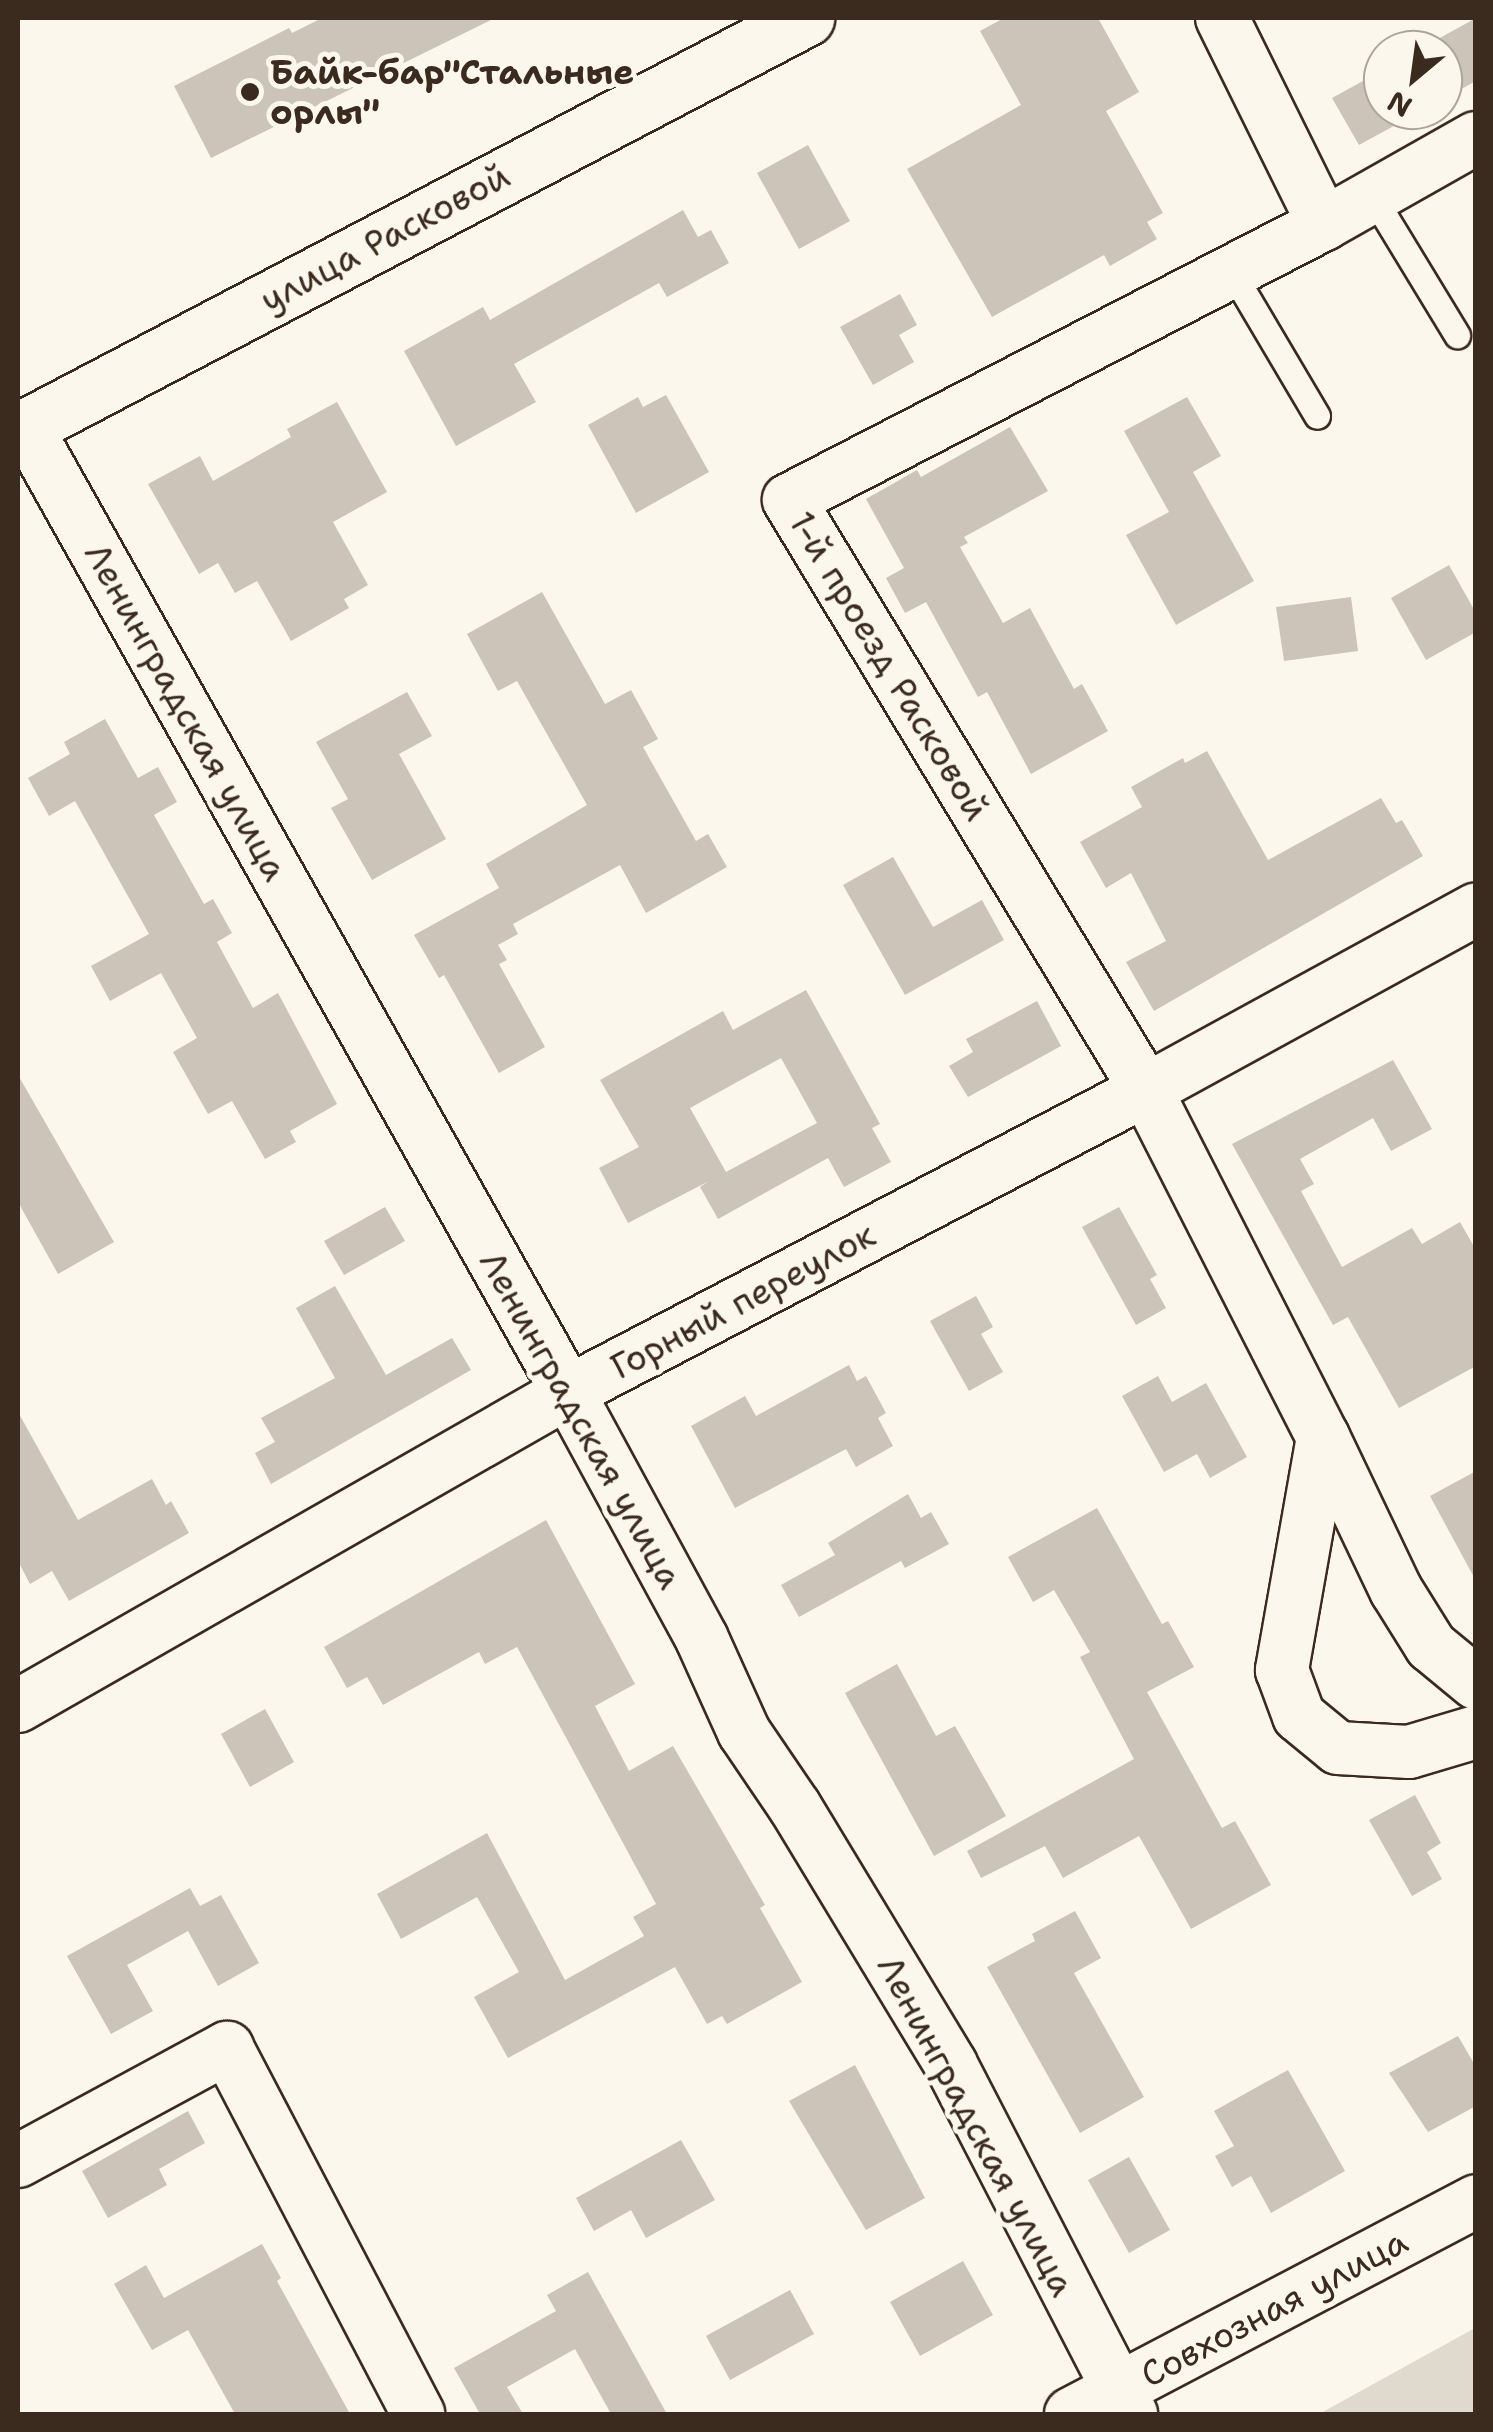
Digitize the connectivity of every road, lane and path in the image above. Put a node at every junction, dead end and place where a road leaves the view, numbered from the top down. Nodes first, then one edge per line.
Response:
1 (806, 18) edge
2 (1222, 18) edge
3 (1476, 138) edge
4 (1373, 197) junction
5 (1324, 224) junction
6 (1232, 272) junction
7 (1457, 335) dead end
8 (1317, 416) dead end
9 (22, 429) edge
10 (1476, 909) edge
11 (1146, 1090) junction
12 (568, 1392) junction
13 (1323, 1436) junction
14 (1476, 1683) edge
15 (18, 1706) edge
16 (1476, 1732) edge
17 (18, 2161) edge
18 (1476, 2201) edge
19 (1124, 2403) edge
20 (418, 2414) edge
21 (1071, 2414) edge

1 - 9 street, улица Расковой
2 - 5 street
3 - 4 street, 1-й проезд Расковой
4 - 5 street, 1-й проезд Расковой
4 - 7 lane
5 - 6 street, 1-й проезд Расковой
6 - 8 lane
6 - 11 street, 1-й проезд Расковой
9 - 12 street, Ленинградская улица
10 - 11 street, Горный переулок
11 - 12 street, Горный переулок
11 - 13 street
12 - 15 street, Горный переулок
12 - 19 street, Ленинградская улица
13 - 14 street
13 - 16 street
17 - 20 street
18 - 19 street, Совхозная улица
19 - 21 street, Совхозная улица

